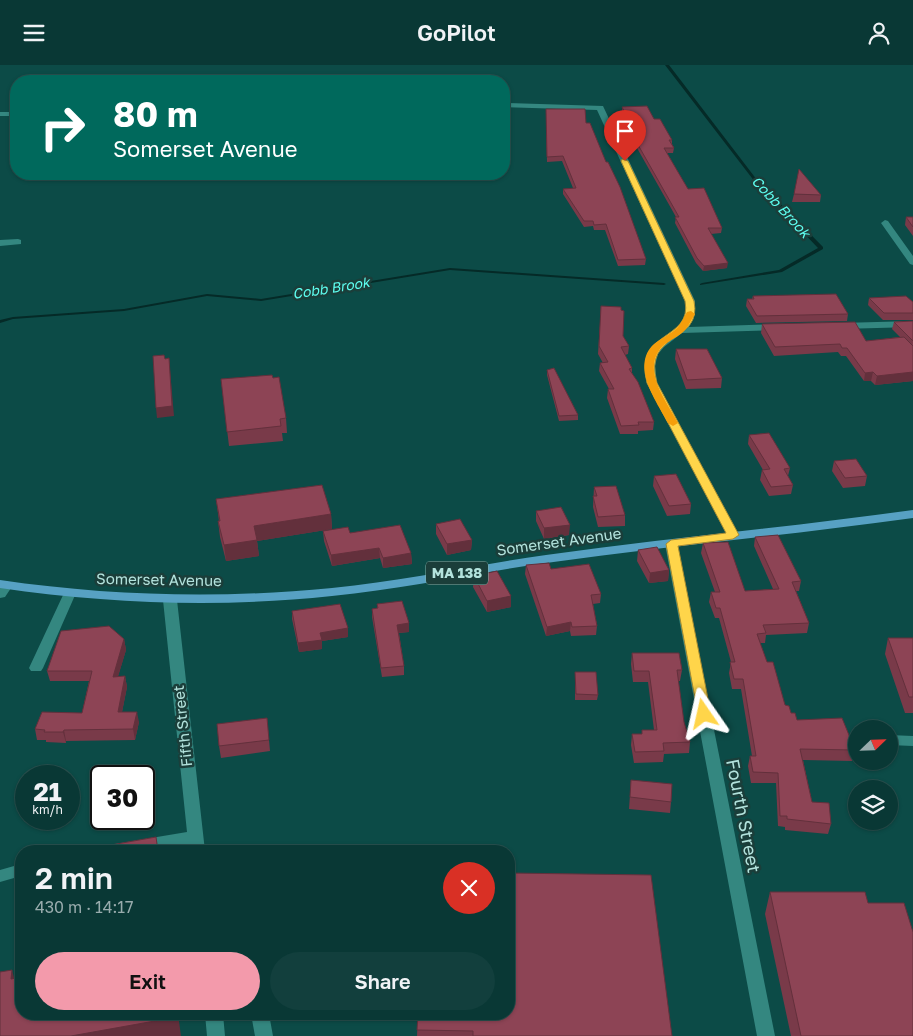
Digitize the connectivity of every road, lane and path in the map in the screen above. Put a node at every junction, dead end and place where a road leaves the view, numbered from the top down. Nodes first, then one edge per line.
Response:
1 (510, 105) edge
2 (885, 223) dead end
3 (18, 242) dead end
4 (0, 243) edge
5 (913, 262) edge
6 (913, 324) edge
7 (826, 326) edge
8 (787, 327) edge
9 (681, 330) junction
10 (913, 514) edge
11 (733, 535) junction
12 (671, 544) junction
13 (2, 588) edge
14 (70, 593) junction
15 (170, 600) junction
16 (36, 667) dead end
17 (898, 740) edge
18 (913, 741) edge
19 (196, 844) edge
20 (15, 872) edge
21 (0, 876) edge
22 (215, 1020) edge
23 (261, 1020) edge
24 (216, 1036) edge
25 (264, 1036) edge
26 (766, 1036) edge

1 - 9 street
2 - 5 street
3 - 4 street
6 - 7 street
8 - 9 street
9 - 11 street
10 - 11 main road, Somerset Avenue / MA 138
11 - 12 main road, Somerset Avenue / MA 138
12 - 15 main road, Somerset Avenue / MA 138
12 - 26 street, Fourth Street
13 - 14 main road, Somerset Avenue / MA 138
14 - 15 main road, Somerset Avenue / MA 138
14 - 16 street
15 - 19 street, Fifth Street
17 - 18 street
20 - 21 street
22 - 24 street
23 - 25 street

